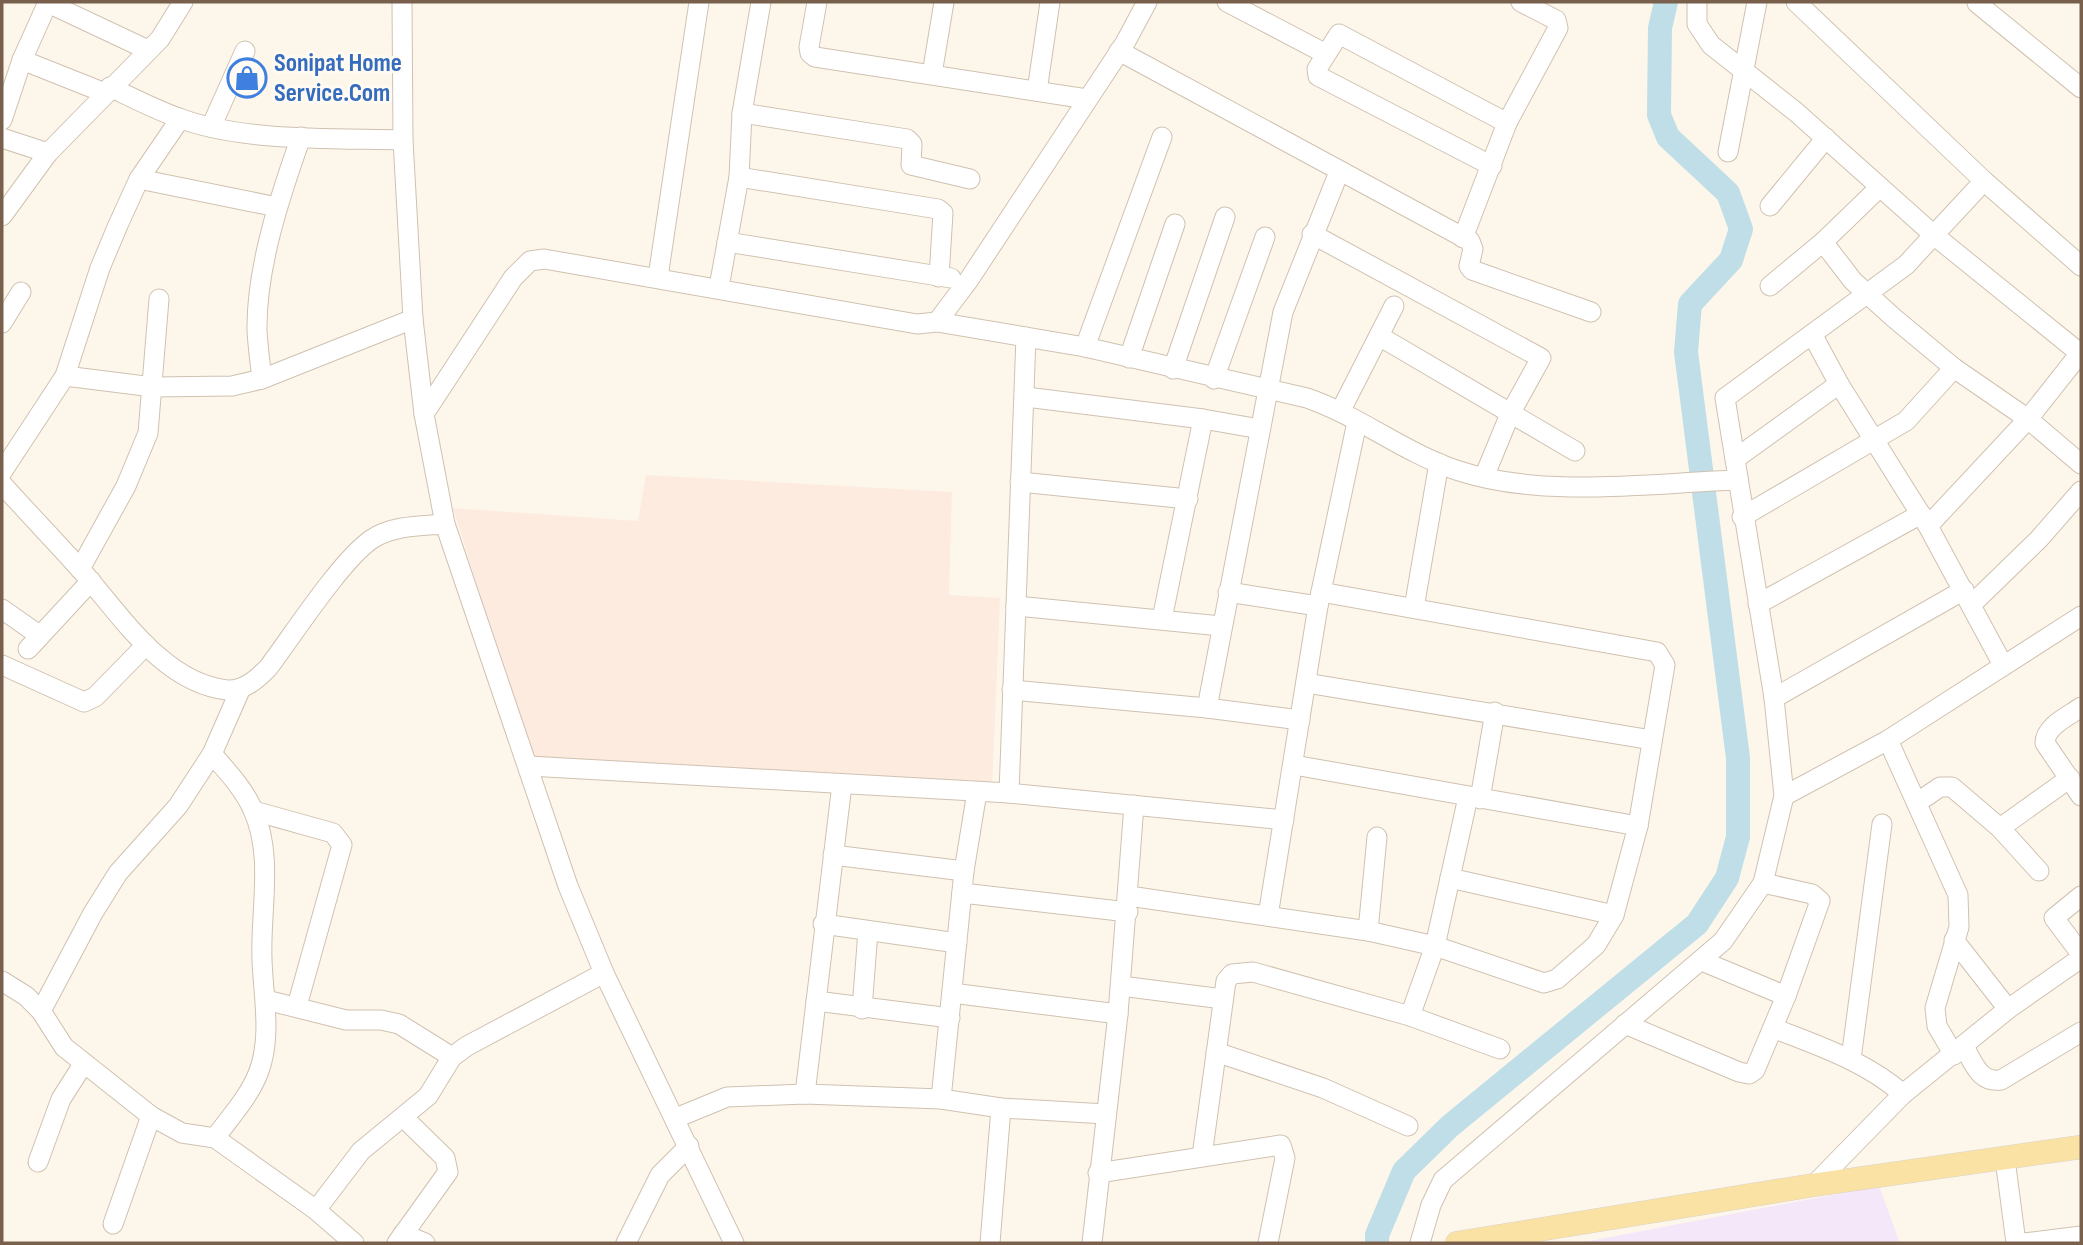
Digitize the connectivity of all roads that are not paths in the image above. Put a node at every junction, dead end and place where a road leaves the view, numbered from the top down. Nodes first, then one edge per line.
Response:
1 (48, 2) edge
2 (183, 2) edge
3 (402, 2) edge
4 (699, 2) edge
5 (761, 2) edge
6 (817, 2) edge
7 (944, 2) edge
8 (1050, 2) edge
9 (1147, 2) edge
10 (1227, 2) edge
11 (1521, 2) edge
12 (1697, 2) edge
13 (1757, 2) edge
14 (1796, 2) edge
15 (1977, 3) edge
16 (148, 50) junction
17 (244, 51) dead end
18 (1119, 51) junction
19 (1326, 54) junction
20 (22, 60) junction
21 (1744, 69) junction
22 (932, 75) junction
23 (2081, 88) edge
24 (108, 90) junction
25 (1037, 91) junction
26 (1087, 99) junction
27 (742, 113) junction
28 (180, 119) junction
29 (2, 120) edge
30 (1507, 123) junction
31 (211, 127) junction
32 (1162, 136) dead end
33 (301, 137) junction
34 (2, 138) edge
35 (1826, 138) junction
36 (403, 140) junction
37 (1728, 152) dead end
38 (48, 153) junction
39 (1492, 166) junction
40 (1339, 172) junction
41 (739, 177) junction
42 (970, 178) dead end
43 (139, 179) junction
44 (1984, 181) junction
45 (1880, 187) junction
46 (1770, 206) dead end
47 (277, 207) junction
48 (2, 216) edge
49 (1225, 217) dead end
50 (1175, 224) dead end
51 (1312, 234) junction
52 (1935, 236) junction
53 (1265, 237) dead end
54 (1463, 238) junction
55 (727, 242) junction
56 (1823, 242) junction
57 (2081, 266) edge
58 (658, 277) junction
59 (939, 277) junction
60 (968, 281) junction
61 (1770, 286) dead end
62 (719, 287) junction
63 (21, 292) dead end
64 (1867, 294) junction
65 (159, 299) dead end
66 (1394, 306) dead end
67 (1591, 312) dead end
68 (413, 319) junction
69 (937, 322) junction
70 (2, 323) edge
71 (1812, 334) junction
72 (1380, 335) junction
73 (1026, 337) junction
74 (1085, 348) junction
75 (2081, 353) edge
76 (1129, 358) junction
77 (1954, 368) junction
78 (1174, 369) junction
79 (65, 376) junction
80 (262, 379) junction
81 (1214, 379) junction
82 (1839, 384) junction
83 (153, 387) junction
84 (1267, 388) junction
85 (1026, 397) junction
86 (1341, 410) junction
87 (424, 414) junction
88 (1510, 414) junction
89 (1203, 419) junction
90 (2028, 419) junction
91 (1357, 422) junction
92 (1260, 429) junction
93 (1875, 440) junction
94 (1575, 451) dead end
95 (1735, 459) junction
96 (1439, 463) junction
97 (2081, 464) edge
98 (2, 472) edge
99 (1483, 477) junction
100 (1729, 481) junction
101 (1020, 482) junction
102 (2, 484) edge
103 (2081, 491) edge
104 (1188, 499) junction
105 (1742, 517) junction
106 (1924, 520) junction
107 (445, 524) junction
108 (86, 575) junction
109 (1228, 592) junction
110 (1967, 598) junction
111 (1319, 599) junction
112 (1758, 604) junction
113 (1016, 606) junction
114 (2, 608) edge
115 (1414, 608) junction
116 (2081, 617) edge
117 (1162, 619) junction
118 (1221, 626) junction
119 (146, 645) junction
120 (2, 665) edge
121 (2003, 665) junction
122 (1306, 683) junction
123 (241, 688) junction
124 (1012, 690) junction
125 (1774, 698) junction
126 (2081, 707) edge
127 (1207, 708) junction
128 (1495, 712) junction
129 (1300, 720) junction
130 (1652, 740) junction
131 (1888, 740) junction
132 (212, 754) junction
133 (1294, 765) junction
134 (529, 766) junction
135 (2070, 778) junction
136 (842, 785) junction
137 (977, 792) junction
138 (1009, 793) junction
139 (1784, 796) junction
140 (2081, 796) edge
141 (1474, 798) junction
142 (1918, 802) junction
143 (1134, 806) junction
144 (254, 810) junction
145 (1284, 820) junction
146 (1882, 824) dead end
147 (1638, 826) junction
148 (2000, 828) junction
149 (1377, 837) dead end
150 (833, 855) junction
151 (964, 871) junction
152 (2039, 871) dead end
153 (1450, 878) junction
154 (1763, 883) junction
155 (962, 893) junction
156 (2081, 896) edge
157 (1128, 904) junction
158 (1614, 915) junction
159 (1268, 916) junction
160 (823, 924) junction
161 (868, 931) junction
162 (1368, 931) junction
163 (1954, 940) junction
164 (957, 943) junction
165 (1435, 946) junction
166 (2081, 956) edge
167 (1702, 961) junction
168 (604, 973) junction
169 (2, 981) edge
170 (1121, 986) junction
171 (952, 993) junction
172 (1786, 996) junction
173 (1223, 999) junction
174 (266, 1000) junction
175 (816, 1001) junction
176 (297, 1006) junction
177 (862, 1009) junction
178 (2008, 1009) junction
179 (41, 1011) junction
180 (1118, 1013) junction
181 (1410, 1016) junction
182 (950, 1018) junction
183 (1625, 1024) junction
184 (1773, 1028) junction
185 (2081, 1032) edge
186 (1500, 1049) dead end
187 (1959, 1051) junction
188 (1216, 1052) junction
189 (452, 1057) junction
190 (1851, 1059) junction
191 (84, 1063) junction
192 (805, 1094) junction
193 (1903, 1094) junction
194 (941, 1099) junction
195 (1001, 1108) junction
196 (1105, 1114) junction
197 (151, 1116) junction
198 (402, 1116) junction
199 (676, 1118) junction
200 (1408, 1126) dead end
201 (215, 1138) junction
202 (689, 1146) junction
203 (2081, 1147) edge
204 (1202, 1156) junction
205 (2005, 1159) junction
206 (38, 1162) dead end
207 (1098, 1173) junction
208 (1814, 1185) junction
209 (316, 1210) junction
210 (113, 1224) dead end
211 (2081, 1236) edge
212 (400, 1238) edge
213 (1499, 1239) edge
214 (354, 1243) edge
215 (425, 1243) edge
216 (626, 1243) edge
217 (734, 1243) edge
218 (990, 1243) edge
219 (1092, 1243) edge
220 (1268, 1243) edge
221 (1420, 1243) edge
222 (1457, 1243) edge
223 (2015, 1243) edge
224 (2024, 1243) edge

1 - 16 street
1 - 20 street
2 - 16 street
3 - 36 street
4 - 58 street
5 - 27 street
6 - 22 street
7 - 22 street
8 - 25 street
9 - 18 street
10 - 19 street
11 - 30 street
12 - 21 street
13 - 21 street
14 - 44 street
15 - 23 street
16 - 24 street
17 - 31 street
18 - 26 street
18 - 40 street
19 - 30 street
19 - 39 street
20 - 24 street
20 - 29 street
21 - 35 street
21 - 37 street
22 - 25 street
24 - 28 street
24 - 38 street
25 - 26 street
26 - 60 street
27 - 41 street
27 - 42 street
28 - 31 street
28 - 43 street
30 - 39 street
31 - 33 street
32 - 74 street
33 - 36 street
33 - 47 street
34 - 38 street
35 - 45 street
35 - 46 street
36 - 68 street
38 - 48 street
39 - 54 street
40 - 51 street
40 - 54 street
41 - 55 street
41 - 59 street
43 - 47 street
43 - 79 street
44 - 52 street
44 - 57 street
45 - 52 street
45 - 56 street
47 - 80 street
49 - 78 street
50 - 76 street
51 - 84 street
51 - 88 street
52 - 64 street
52 - 75 street
53 - 81 street
54 - 67 street
55 - 59 street
55 - 62 street
56 - 61 street
56 - 64 street
58 - 62 street
58 - 87 street
59 - 60 street
60 - 69 street
62 - 69 street
63 - 70 street
64 - 71 street
64 - 77 street
65 - 83 street
66 - 72 street
68 - 80 street
68 - 87 street
69 - 73 street
71 - 82 street
71 - 95 street
72 - 86 street
72 - 88 street
73 - 74 street
73 - 85 street
74 - 76 street
75 - 90 street
76 - 78 street
77 - 90 street
77 - 93 street
78 - 81 street
79 - 83 street
79 - 98 street
80 - 83 street
81 - 84 street
82 - 93 street
82 - 95 street
83 - 108 street
84 - 86 street
84 - 92 street
85 - 89 street
85 - 101 street
86 - 91 street
87 - 107 street
88 - 94 street
88 - 99 street
89 - 92 street
89 - 104 street
90 - 97 street
90 - 106 street
91 - 96 street
91 - 111 street
92 - 109 street
93 - 105 street
93 - 106 street
95 - 100 street
96 - 99 street
96 - 115 street
99 - 100 street
100 - 105 street
101 - 104 street
101 - 113 street
102 - 108 street
103 - 110 street
104 - 117 street
105 - 112 street
106 - 110 street
106 - 112 street
107 - 123 street
107 - 134 street
108 - 114 street
108 - 119 street
109 - 111 street
109 - 118 street
110 - 121 street
110 - 125 street
111 - 115 street
111 - 122 street
112 - 125 street
113 - 117 street
113 - 124 street
115 - 130 street
116 - 121 street
117 - 118 street
118 - 127 street
119 - 120 street
119 - 123 street
121 - 131 street
122 - 128 street
122 - 129 street
123 - 132 street
124 - 127 street
124 - 138 street
125 - 139 street
126 - 135 street
127 - 129 street
128 - 130 street
128 - 141 street
129 - 133 street
130 - 147 street
131 - 139 street
131 - 142 street
132 - 144 street
132 - 179 street
133 - 141 street
133 - 145 street
134 - 136 street
134 - 168 street
135 - 140 street
135 - 148 street
136 - 137 street
136 - 150 street
137 - 138 street
137 - 151 street
138 - 143 street
139 - 154 street
141 - 147 street
141 - 153 street
142 - 148 street
142 - 163 street
143 - 145 street
143 - 157 street
144 - 174 street
144 - 176 street
145 - 159 street
146 - 190 street
147 - 158 street
148 - 152 street
149 - 162 street
150 - 151 street
150 - 160 street
151 - 155 street
153 - 158 street
153 - 165 street
154 - 167 street
154 - 172 street
155 - 157 street
155 - 164 street
156 - 166 street
157 - 159 street
157 - 170 street
158 - 165 street
159 - 162 street
160 - 161 street
160 - 175 street
161 - 164 street
161 - 177 street
162 - 165 street
163 - 178 street
163 - 187 street
164 - 171 street
165 - 181 street
166 - 178 street
167 - 172 street
167 - 183 street
168 - 189 street
168 - 199 street
169 - 179 street
170 - 173 street
170 - 180 street
171 - 180 street
171 - 182 street
172 - 184 street
173 - 181 street
173 - 188 street
174 - 176 street
174 - 201 street
175 - 177 street
175 - 192 street
176 - 189 street
177 - 182 street
178 - 187 street
179 - 191 street
180 - 196 street
181 - 186 street
182 - 194 street
183 - 184 street
183 - 221 street
184 - 190 street
185 - 187 street
187 - 193 street
188 - 200 street
188 - 204 street
189 - 198 street
190 - 193 street
191 - 197 street
191 - 206 street
192 - 194 street
192 - 199 street
193 - 208 street
194 - 195 street
195 - 196 street
195 - 218 street
196 - 207 street
197 - 201 street
197 - 210 street
198 - 209 street
198 - 212 street
199 - 202 street
201 - 209 street
202 - 216 street
202 - 217 street
203 - 205 main road
204 - 207 street
204 - 220 street
205 - 208 main road
205 - 223 street
207 - 219 street
208 - 213 main road
209 - 214 street
211 - 224 street
212 - 215 street
213 - 222 main road

